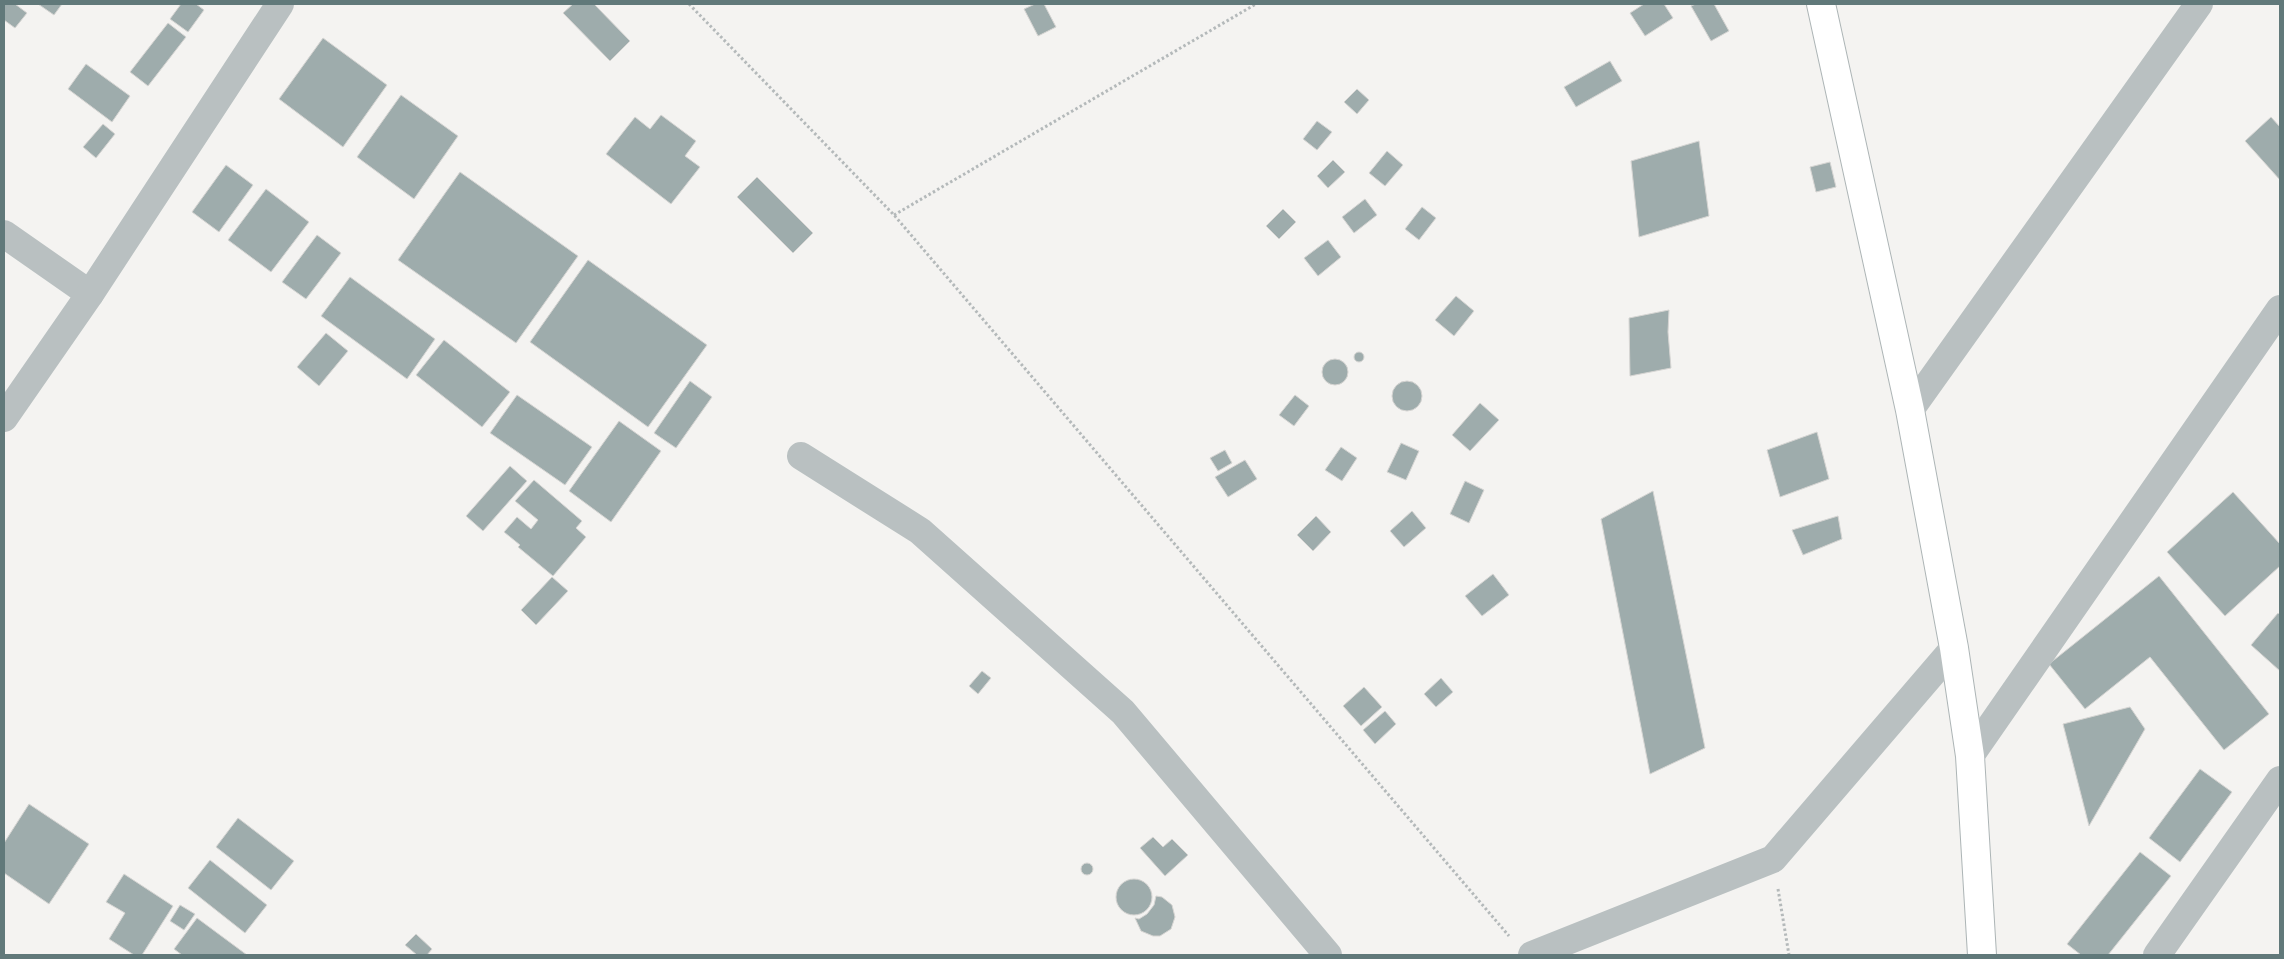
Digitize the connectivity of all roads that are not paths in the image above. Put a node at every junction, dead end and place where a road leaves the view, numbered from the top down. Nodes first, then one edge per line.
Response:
1 (280, 4) edge
2 (1821, 4) edge
3 (2199, 4) edge
4 (4, 234) edge
5 (90, 294) junction
6 (2280, 309) edge
7 (1910, 410) junction
8 (4, 418) edge
9 (801, 456) dead end
10 (1954, 648) junction
11 (1970, 756) junction
12 (2280, 780) edge
13 (1523, 948) edge
14 (1328, 955) edge
15 (1982, 955) edge
16 (2157, 955) edge

1 - 5 street
2 - 7 main road
3 - 7 street
4 - 5 street
5 - 8 street
6 - 11 street
7 - 10 main road
9 - 14 street
10 - 11 main road
10 - 13 street
11 - 15 main road
12 - 16 street

